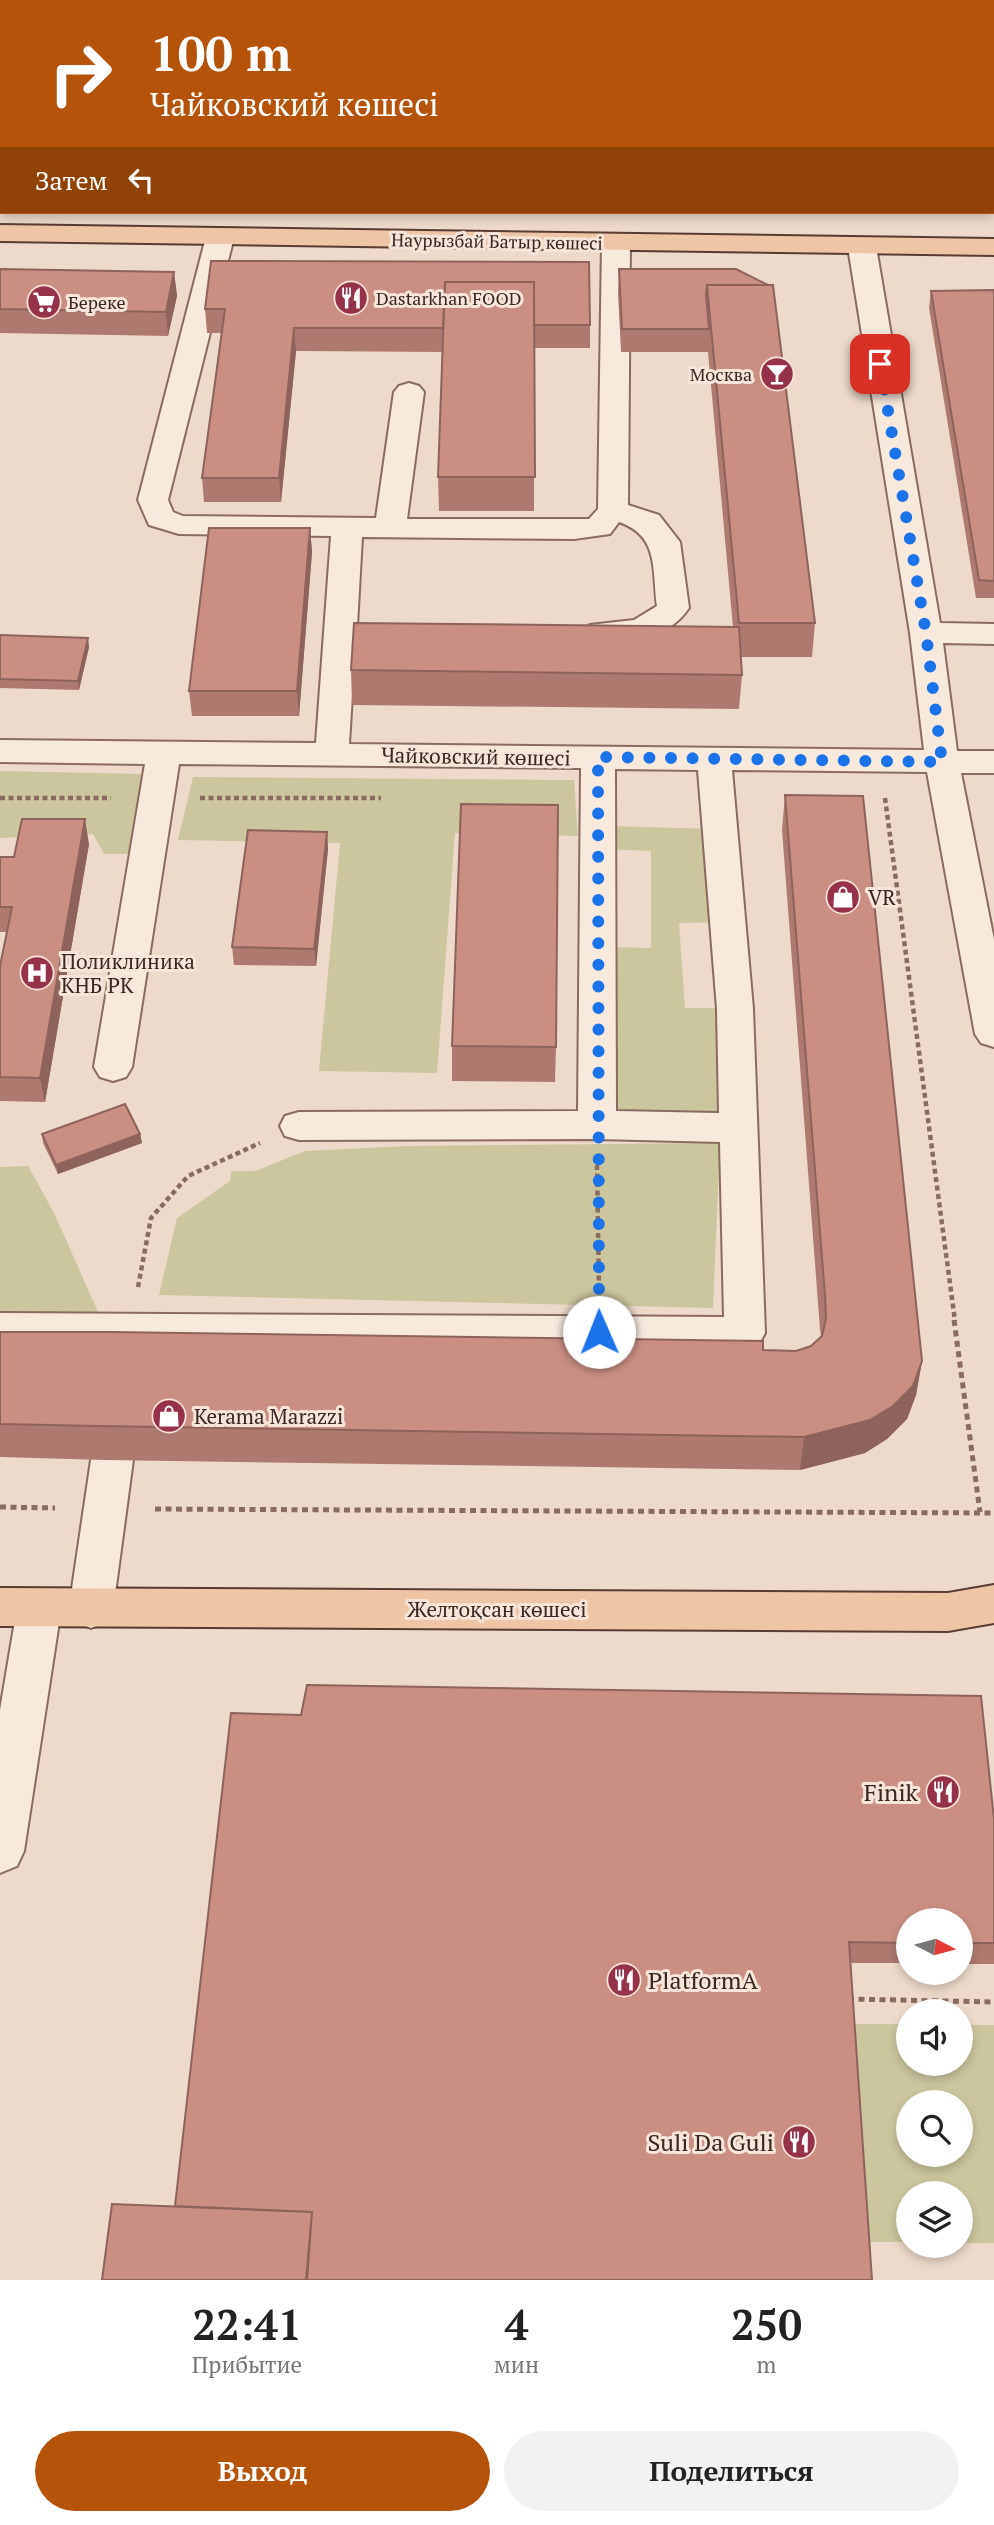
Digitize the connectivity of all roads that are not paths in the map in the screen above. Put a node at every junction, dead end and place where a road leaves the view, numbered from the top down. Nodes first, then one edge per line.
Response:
1 (0, 233) edge
2 (220, 237) junction
3 (616, 242) junction
4 (862, 247) junction
5 (994, 247) edge
6 (409, 392) dead end
7 (613, 510) junction
8 (347, 527) junction
9 (390, 528) junction
10 (572, 632) edge
11 (926, 633) junction
12 (994, 634) edge
13 (436, 635) edge
14 (340, 636) junction
15 (0, 751) edge
16 (164, 752) junction
17 (332, 754) junction
18 (598, 757) junction
19 (714, 758) junction
20 (942, 762) junction
21 (994, 762) edge
22 (986, 941) edge
23 (994, 1034) edge
24 (113, 1067) dead end
25 (597, 1125) junction
26 (299, 1126) road end
27 (737, 1128) junction
28 (0, 1329) edge
29 (112, 1460) edge
30 (994, 1604) edge
31 (20, 1608) edge
32 (91, 1609) junction
33 (0, 1851) edge

1 - 2 main road, Наурызбай Батыр көшесі
2 - 3 main road, Наурызбай Батыр көшесі
2 - 8 street
3 - 4 main road, Наурызбай Батыр көшесі
3 - 7 street
4 - 5 main road, Наурызбай Батыр көшесі
4 - 11 street
6 - 9 street
7 - 9 street
7 - 10 street
8 - 9 street
8 - 14 street
11 - 12 street
11 - 20 street
13 - 14 street
14 - 17 street
15 - 16 street, Чайковский көшесі
16 - 17 street, Чайковский көшесі
16 - 24 street
17 - 18 street, Чайковский көшесі
18 - 19 street, Чайковский көшесі
18 - 25 street
19 - 20 street, Чайковский көшесі
19 - 27 street
20 - 21 street, Чайковский көшесі
20 - 22 street
22 - 23 street
25 - 26 street
25 - 27 street
27 - 28 street
29 - 32 street
30 - 32 main road, Желтоқсан көшесі
31 - 32 main road, Желтоқсан көшесі
31 - 33 street

